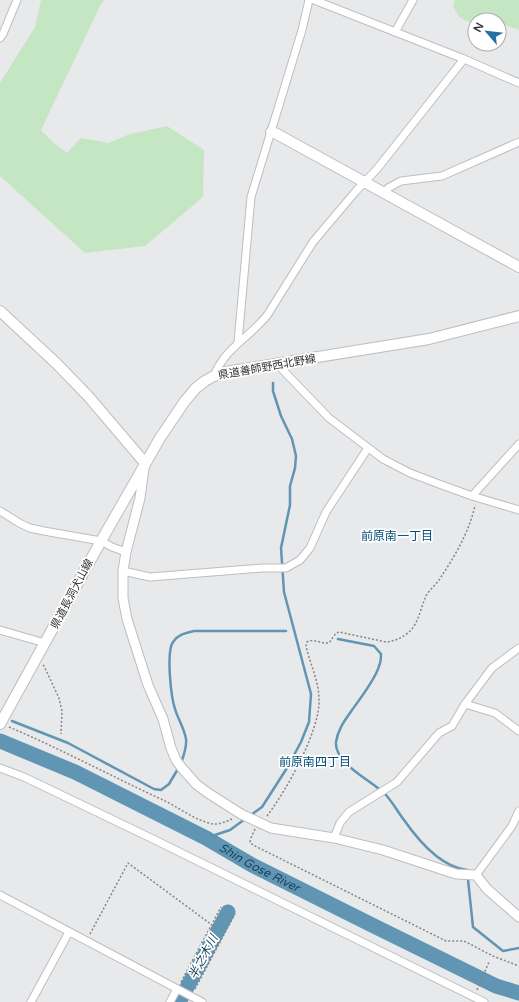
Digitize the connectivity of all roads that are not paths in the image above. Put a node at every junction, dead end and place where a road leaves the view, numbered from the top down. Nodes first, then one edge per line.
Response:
1 (17, 0) edge
2 (308, 0) edge
3 (314, 0) edge
4 (412, 0) edge
5 (395, 32) junction
6 (1, 34) edge
7 (464, 59) junction
8 (519, 83) edge
9 (271, 132) junction
10 (519, 142) edge
11 (363, 182) junction
12 (385, 194) junction
13 (519, 267) edge
14 (0, 311) edge
15 (519, 316) edge
16 (238, 342) junction
17 (275, 364) junction
18 (214, 376) junction
19 (519, 444) edge
20 (368, 448) junction
21 (145, 463) junction
22 (474, 496) junction
23 (519, 510) edge
24 (0, 511) edge
25 (101, 541) junction
26 (126, 552) junction
27 (123, 571) junction
28 (0, 630) edge
29 (46, 643) junction
30 (519, 648) edge
31 (465, 704) junction
32 (0, 724) edge
33 (519, 731) edge
34 (0, 768) edge
35 (519, 811) edge
36 (334, 838) junction
37 (476, 875) junction
38 (0, 895) edge
39 (519, 917) edge
40 (69, 932) junction
41 (177, 989) junction
42 (190, 999) edge
43 (31, 1002) edge
44 (170, 1002) edge
45 (202, 1002) edge
46 (484, 1002) edge

1 - 6 street
2 - 9 street
3 - 5 street
4 - 5 street
5 - 7 street
7 - 8 street
7 - 11 street
9 - 11 main road
9 - 16 street
10 - 12 street
11 - 12 main road
11 - 16 street
12 - 13 main road
14 - 21 main road
15 - 17 main road, 県道善師野西北野線
16 - 18 street
17 - 18 main road, 県道善師野西北野線
17 - 20 street
18 - 21 main road, 県道善師野西北野線
19 - 22 street
20 - 22 street
20 - 27 street
21 - 25 main road, 県道長洞犬山線
21 - 26 street
22 - 23 street
24 - 25 street
25 - 26 street
25 - 29 main road, 県道長洞犬山線
26 - 27 street
27 - 36 street
28 - 29 street
29 - 32 main road, 県道長洞犬山線
30 - 31 street
31 - 33 street
31 - 36 street
34 - 46 street
35 - 37 street
36 - 37 street
37 - 39 street
38 - 40 street
40 - 41 street
40 - 43 street
41 - 42 street
41 - 44 street
42 - 45 street

